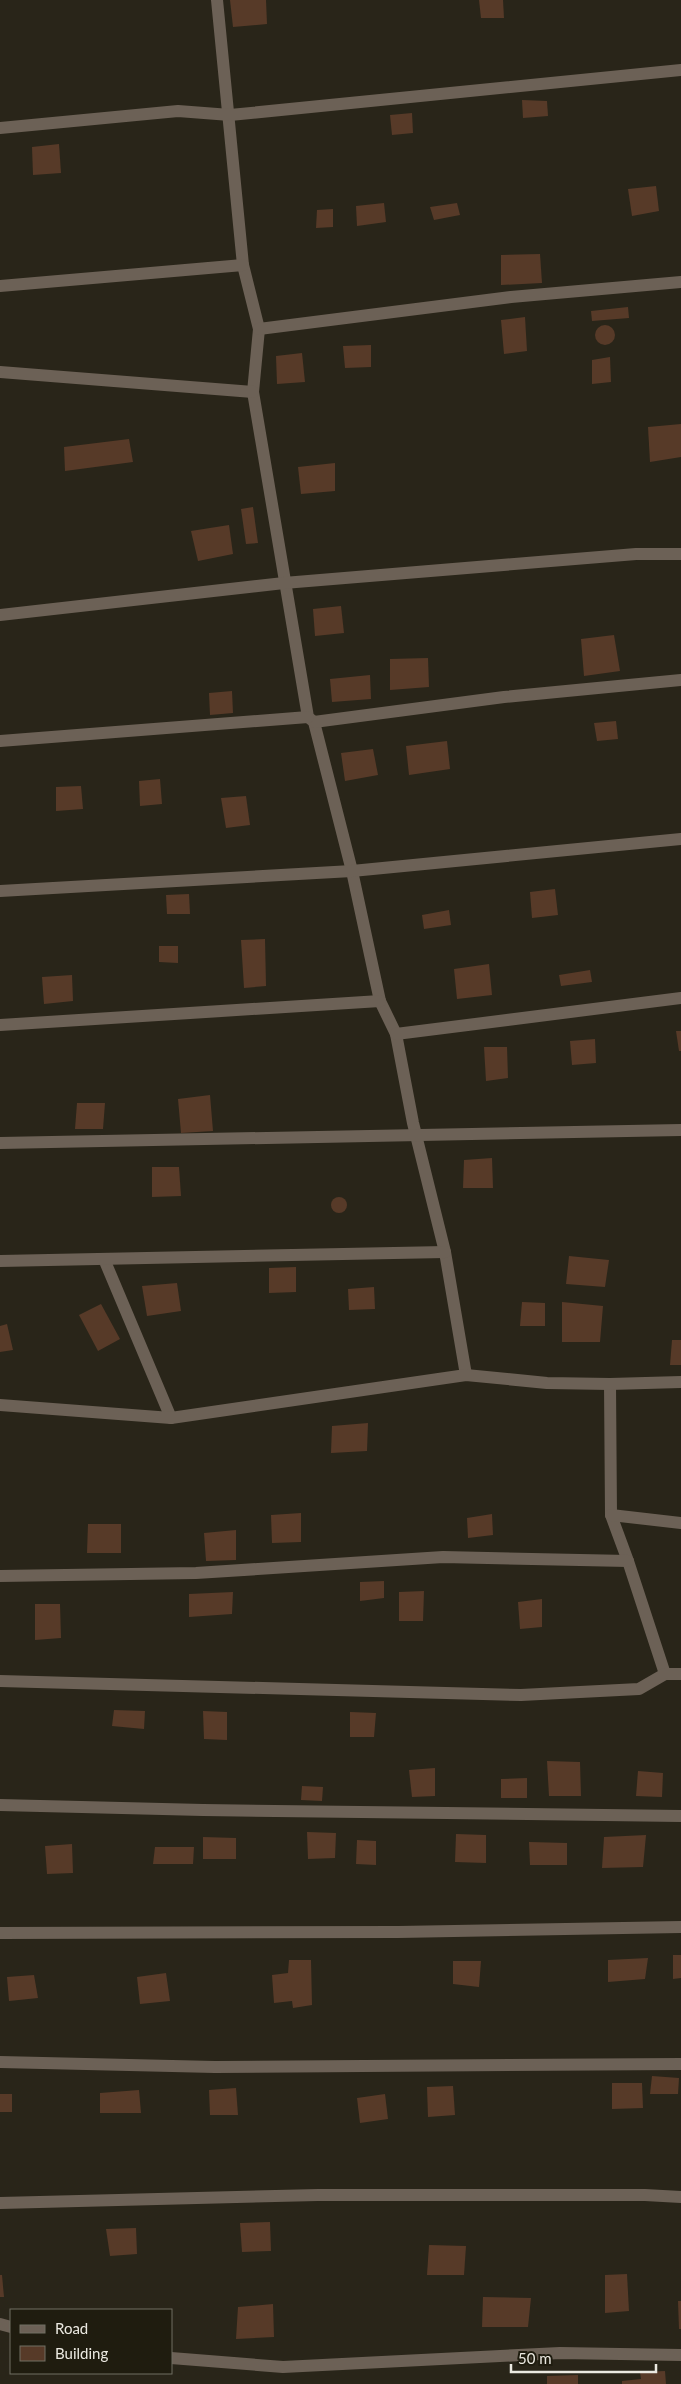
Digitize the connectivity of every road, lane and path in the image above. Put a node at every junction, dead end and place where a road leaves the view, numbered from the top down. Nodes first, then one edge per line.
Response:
1 (217, 0) edge
2 (681, 70) edge
3 (230, 115) junction
4 (0, 128) edge
5 (243, 265) junction
6 (681, 282) edge
7 (0, 286) edge
8 (260, 329) junction
9 (0, 372) edge
10 (253, 392) junction
11 (681, 554) edge
12 (284, 583) junction
13 (0, 615) edge
14 (681, 680) edge
15 (311, 719) junction
16 (0, 741) edge
17 (681, 840) edge
18 (352, 871) junction
19 (0, 891) edge
20 (681, 998) edge
21 (380, 1002) junction
22 (0, 1025) edge
23 (396, 1034) junction
24 (681, 1130) edge
25 (416, 1134) junction
26 (0, 1143) edge
27 (445, 1252) junction
28 (104, 1259) junction
29 (0, 1261) edge
30 (466, 1375) junction
31 (681, 1382) edge
32 (610, 1384) junction
33 (0, 1405) edge
34 (171, 1418) junction
35 (611, 1515) junction
36 (681, 1523) edge
37 (628, 1561) junction
38 (0, 1576) edge
39 (665, 1674) junction
40 (681, 1674) edge
41 (0, 1681) edge
42 (0, 1804) edge
43 (681, 1816) edge
44 (681, 1926) edge
45 (0, 1933) edge
46 (0, 2062) edge
47 (681, 2064) edge
48 (681, 2197) edge
49 (0, 2203) edge
50 (681, 2355) edge
51 (172, 2358) edge

1 - 3 street
2 - 3 street
3 - 4 street
3 - 5 street
5 - 7 street
5 - 8 street
6 - 8 street
8 - 10 street
9 - 10 street
10 - 12 street
11 - 12 street
12 - 13 street
12 - 15 street
14 - 15 street
15 - 16 street
15 - 18 street
17 - 18 street
18 - 19 street
18 - 21 street
20 - 23 street
21 - 22 street
21 - 23 street
23 - 25 street
24 - 25 street
25 - 26 street
25 - 27 street
27 - 28 street
27 - 30 street
28 - 29 street
28 - 34 street
30 - 32 street
30 - 34 street
31 - 32 street
32 - 35 street
33 - 34 street
35 - 36 street
35 - 37 street
37 - 38 street
37 - 39 street
39 - 40 street
39 - 41 street
42 - 43 street
44 - 45 street
46 - 47 street
48 - 49 street
50 - 51 street

